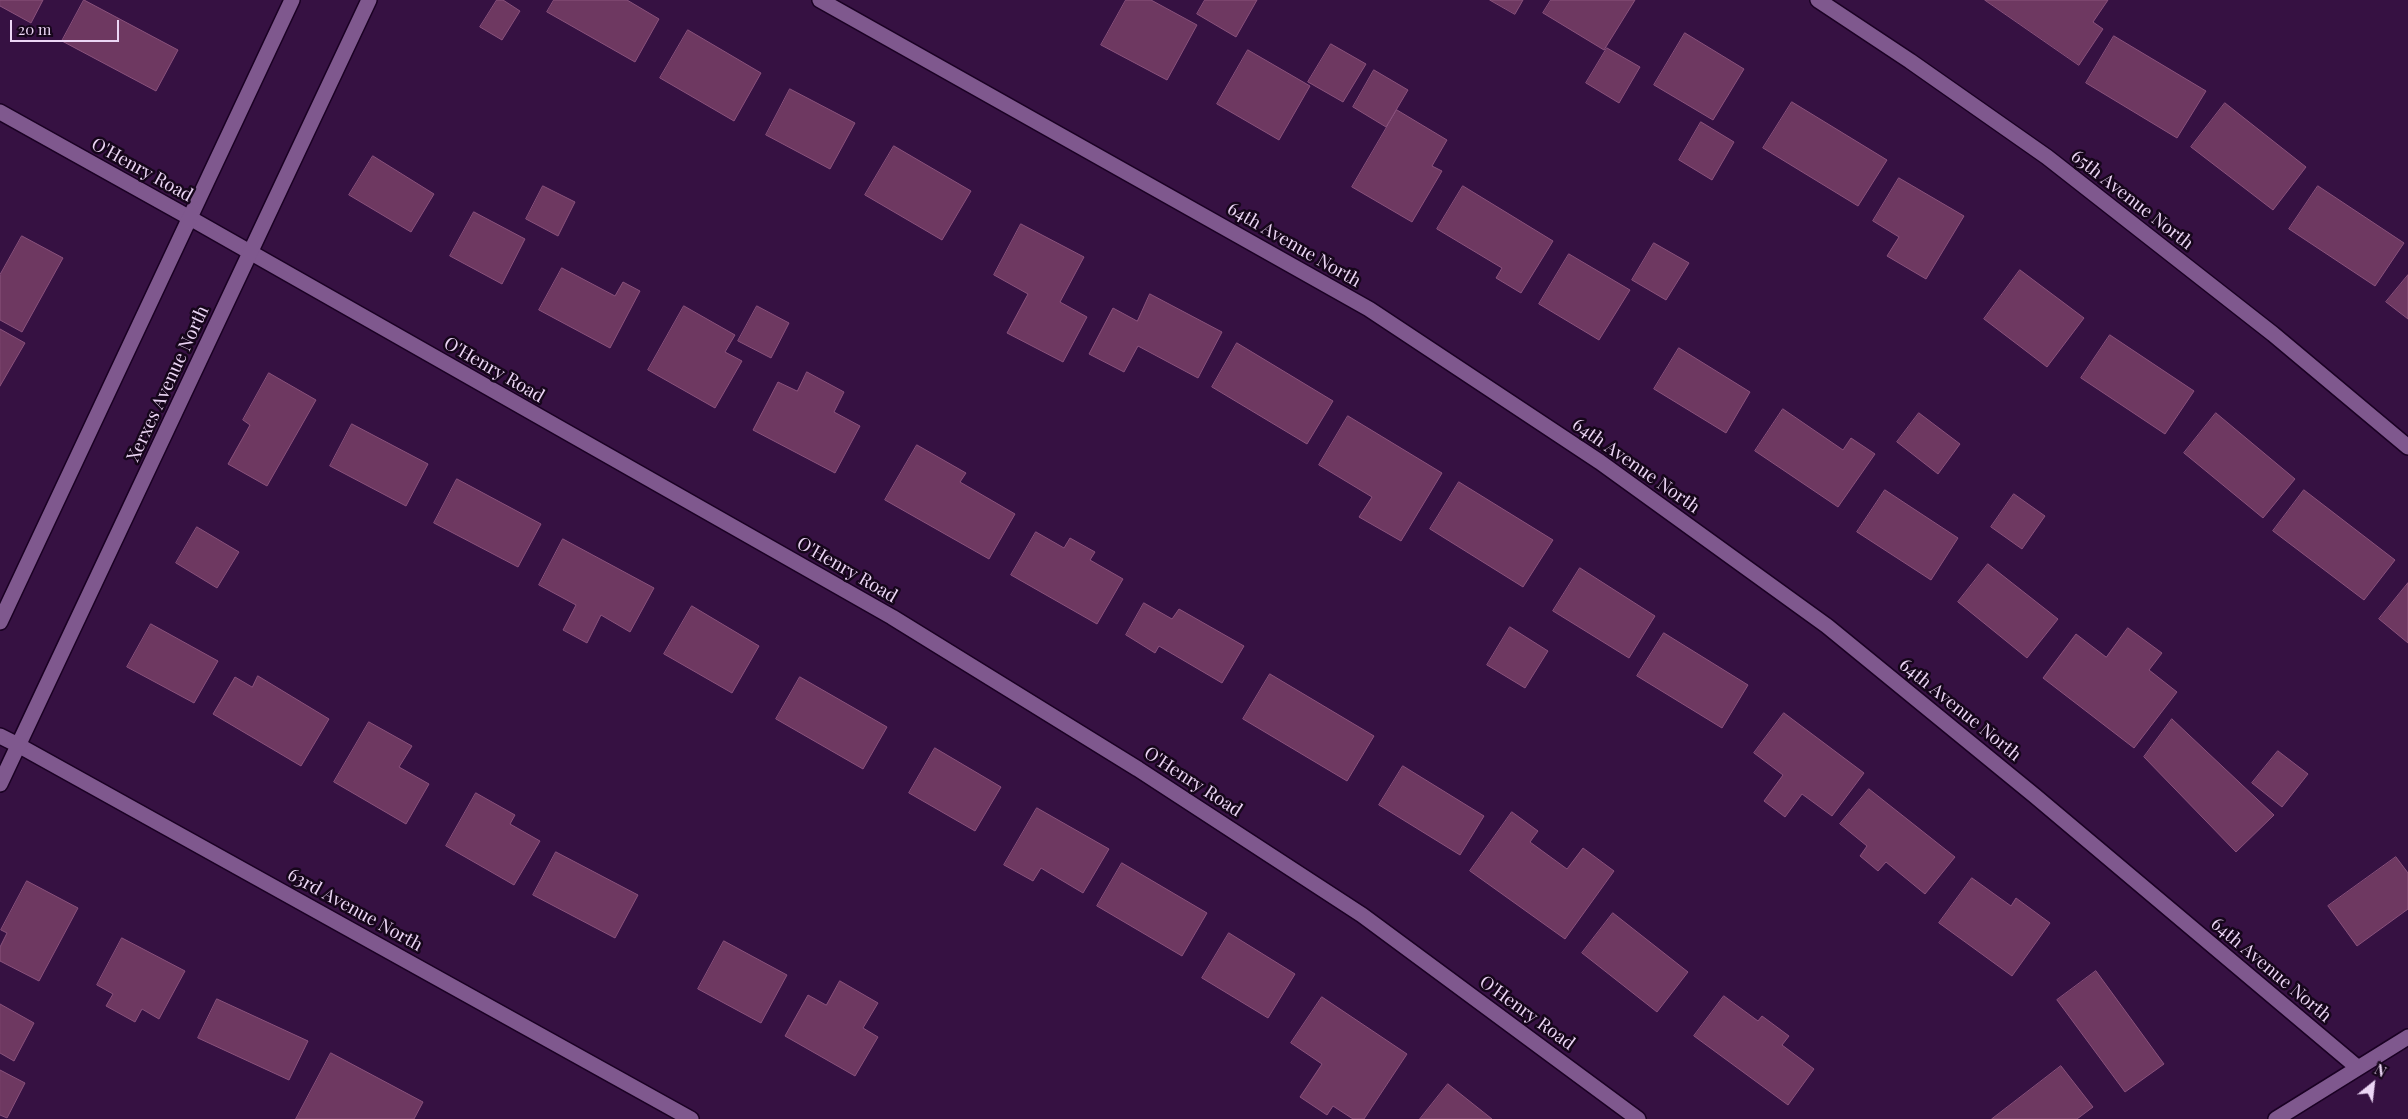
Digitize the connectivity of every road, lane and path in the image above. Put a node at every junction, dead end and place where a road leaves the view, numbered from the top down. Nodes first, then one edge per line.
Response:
1 (292, 0) edge
2 (369, 0) edge
3 (820, 0) edge
4 (1818, 0) edge
5 (0, 112) edge
6 (190, 218) junction
7 (251, 253) junction
8 (2408, 447) edge
9 (0, 622) edge
10 (0, 736) edge
11 (18, 745) junction
12 (0, 784) edge
13 (2408, 1037) edge
14 (2357, 1067) junction
15 (691, 1119) edge
16 (1638, 1119) edge
17 (2276, 1119) edge

1 - 6 street
2 - 7 street, Xerxes Avenue North
3 - 14 street, 64th Avenue North
4 - 8 street, 65th Avenue North
5 - 6 street, O'Henry Road
6 - 7 street, O'Henry Road
6 - 9 street
7 - 11 street, Xerxes Avenue North
7 - 16 street, O'Henry Road
10 - 11 street, 63rd Avenue North
11 - 12 street, Xerxes Avenue North
11 - 15 street, 63rd Avenue North
13 - 14 street
14 - 17 street

